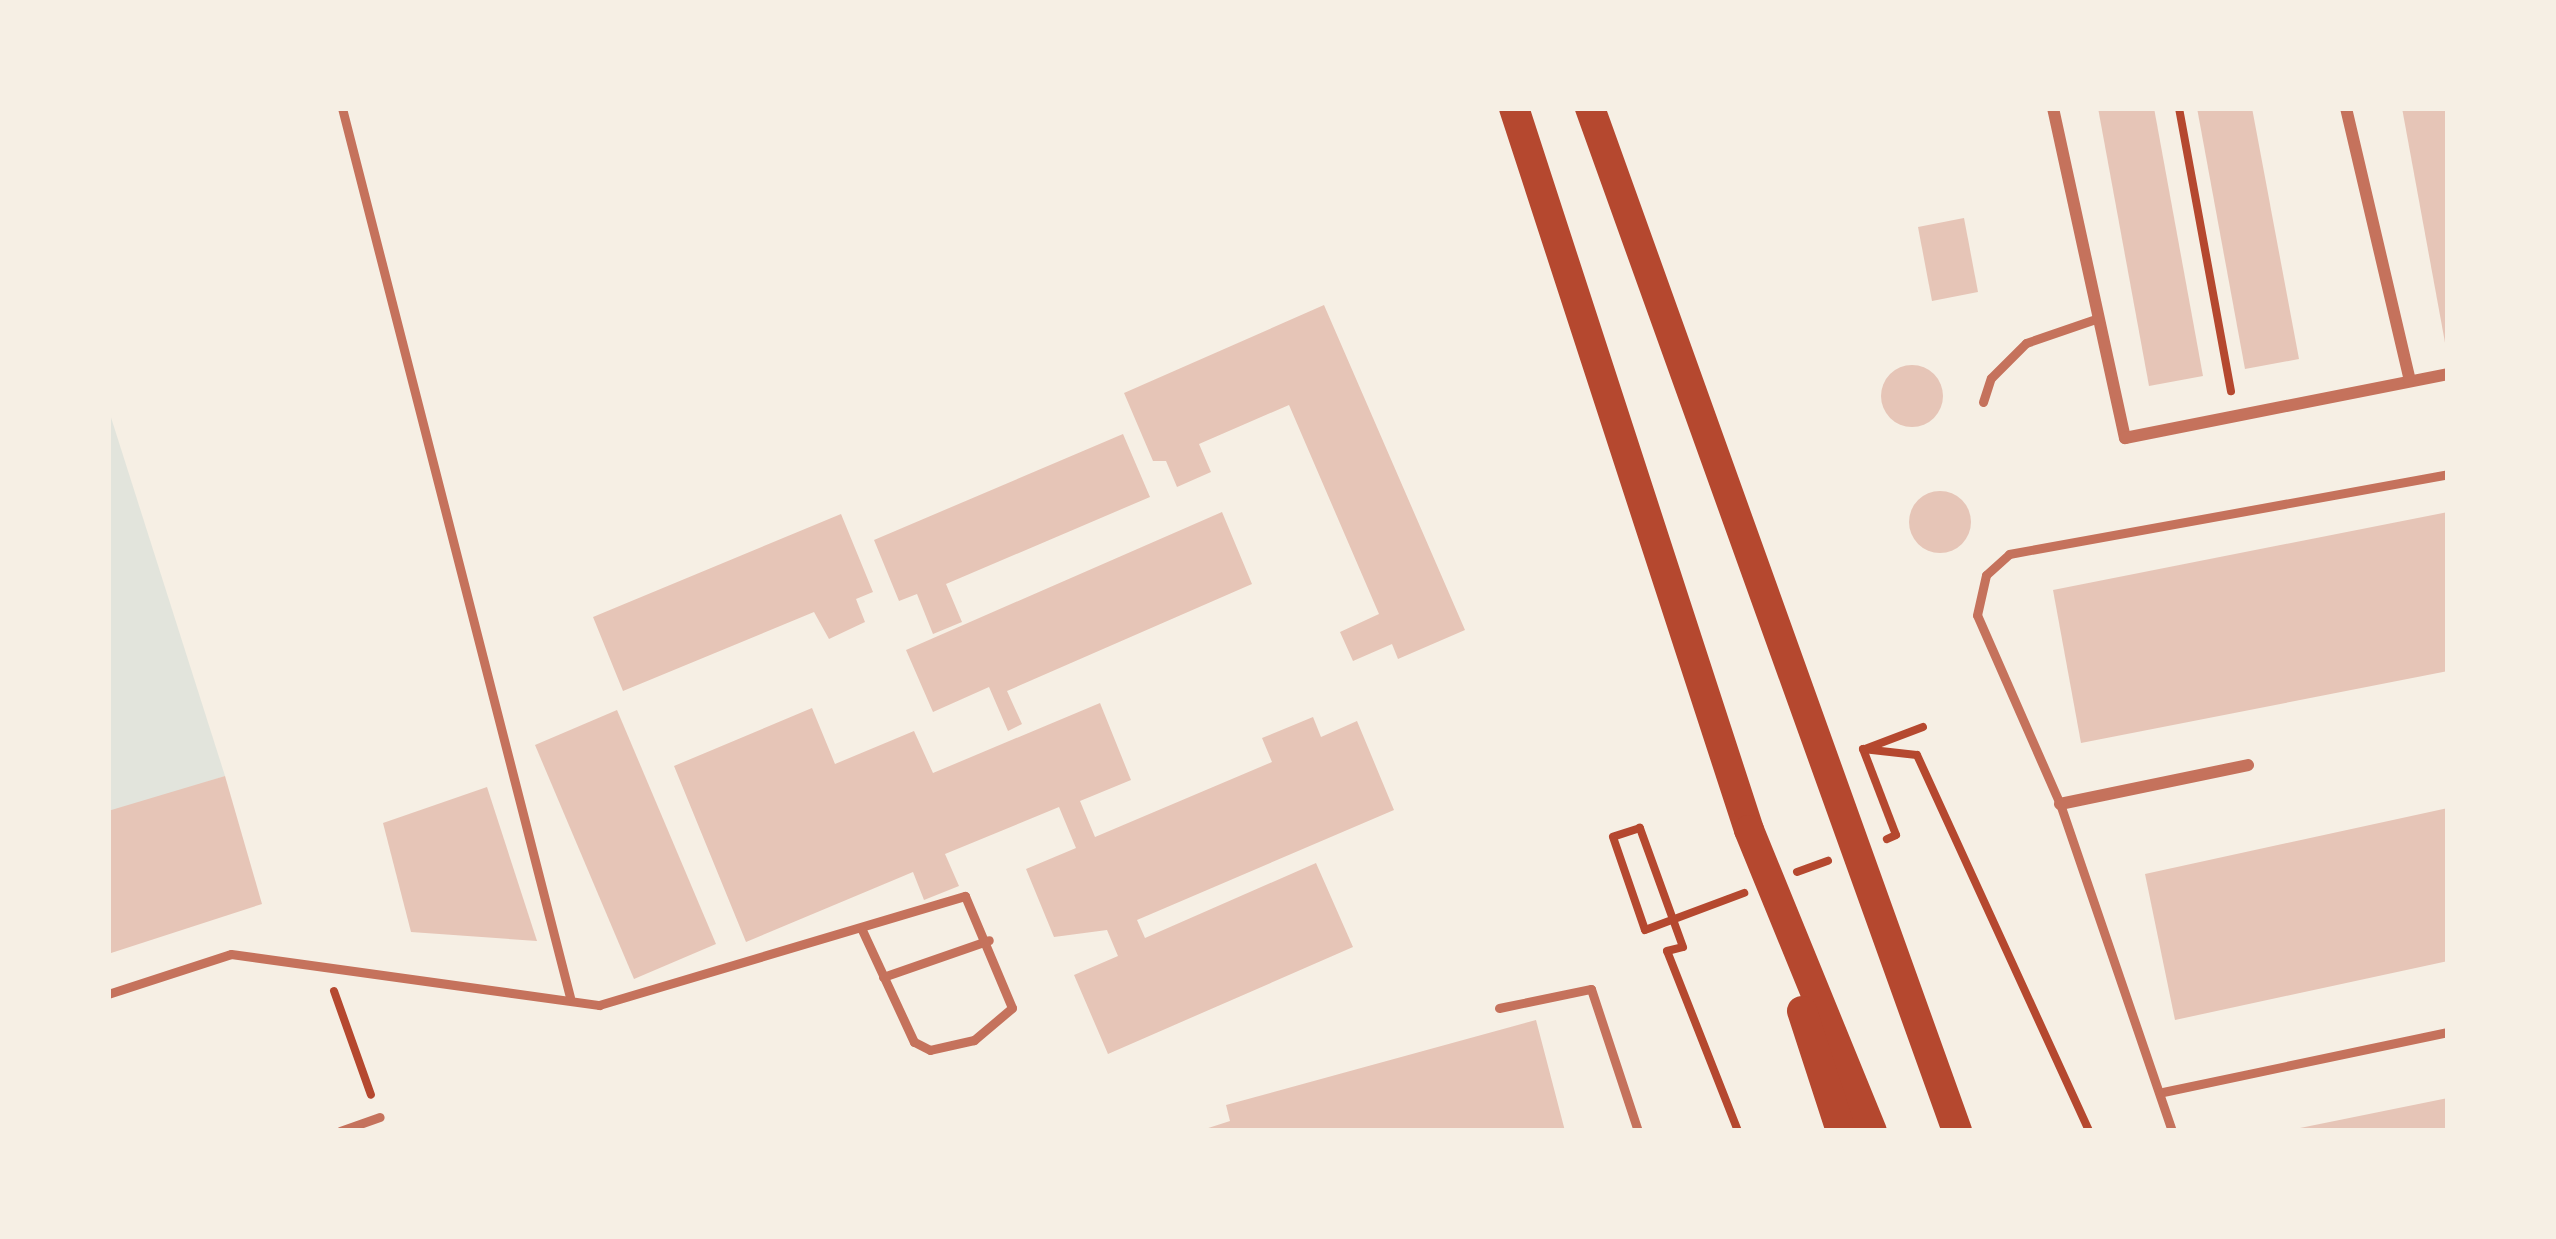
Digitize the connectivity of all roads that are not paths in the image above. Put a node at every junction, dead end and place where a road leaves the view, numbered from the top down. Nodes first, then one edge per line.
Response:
1 (342, 108) edge
2 (1514, 108) edge
3 (1590, 108) edge
4 (2053, 108) edge
5 (2346, 108) edge
6 (2098, 317) junction
7 (2448, 374) edge
8 (2410, 382) junction
9 (1983, 402) dead end
10 (2448, 474) edge
11 (2248, 765) dead end
12 (2060, 804) junction
13 (1773, 894) junction
14 (862, 930) junction
15 (989, 940) junction
16 (883, 977) junction
17 (108, 994) edge
18 (570, 998) junction
19 (1498, 1008) dead end
20 (2448, 1032) edge
21 (2163, 1092) junction
22 (380, 1118) road end
23 (340, 1131) edge
24 (1638, 1131) edge
25 (1841, 1131) edge
26 (1872, 1131) edge
27 (1957, 1131) edge
28 (2172, 1131) edge

1 - 18 lane
2 - 13 highway
3 - 27 highway
4 - 6 street
5 - 8 street
6 - 8 street
6 - 9 lane
7 - 8 street
10 - 12 lane
11 - 12 street
12 - 21 lane
13 - 25 highway
13 - 26 highway
14 - 15 lane
14 - 16 lane
14 - 18 lane
15 - 16 lane
15 - 16 lane
17 - 18 lane
19 - 24 lane
20 - 21 lane
21 - 28 lane
22 - 23 lane

